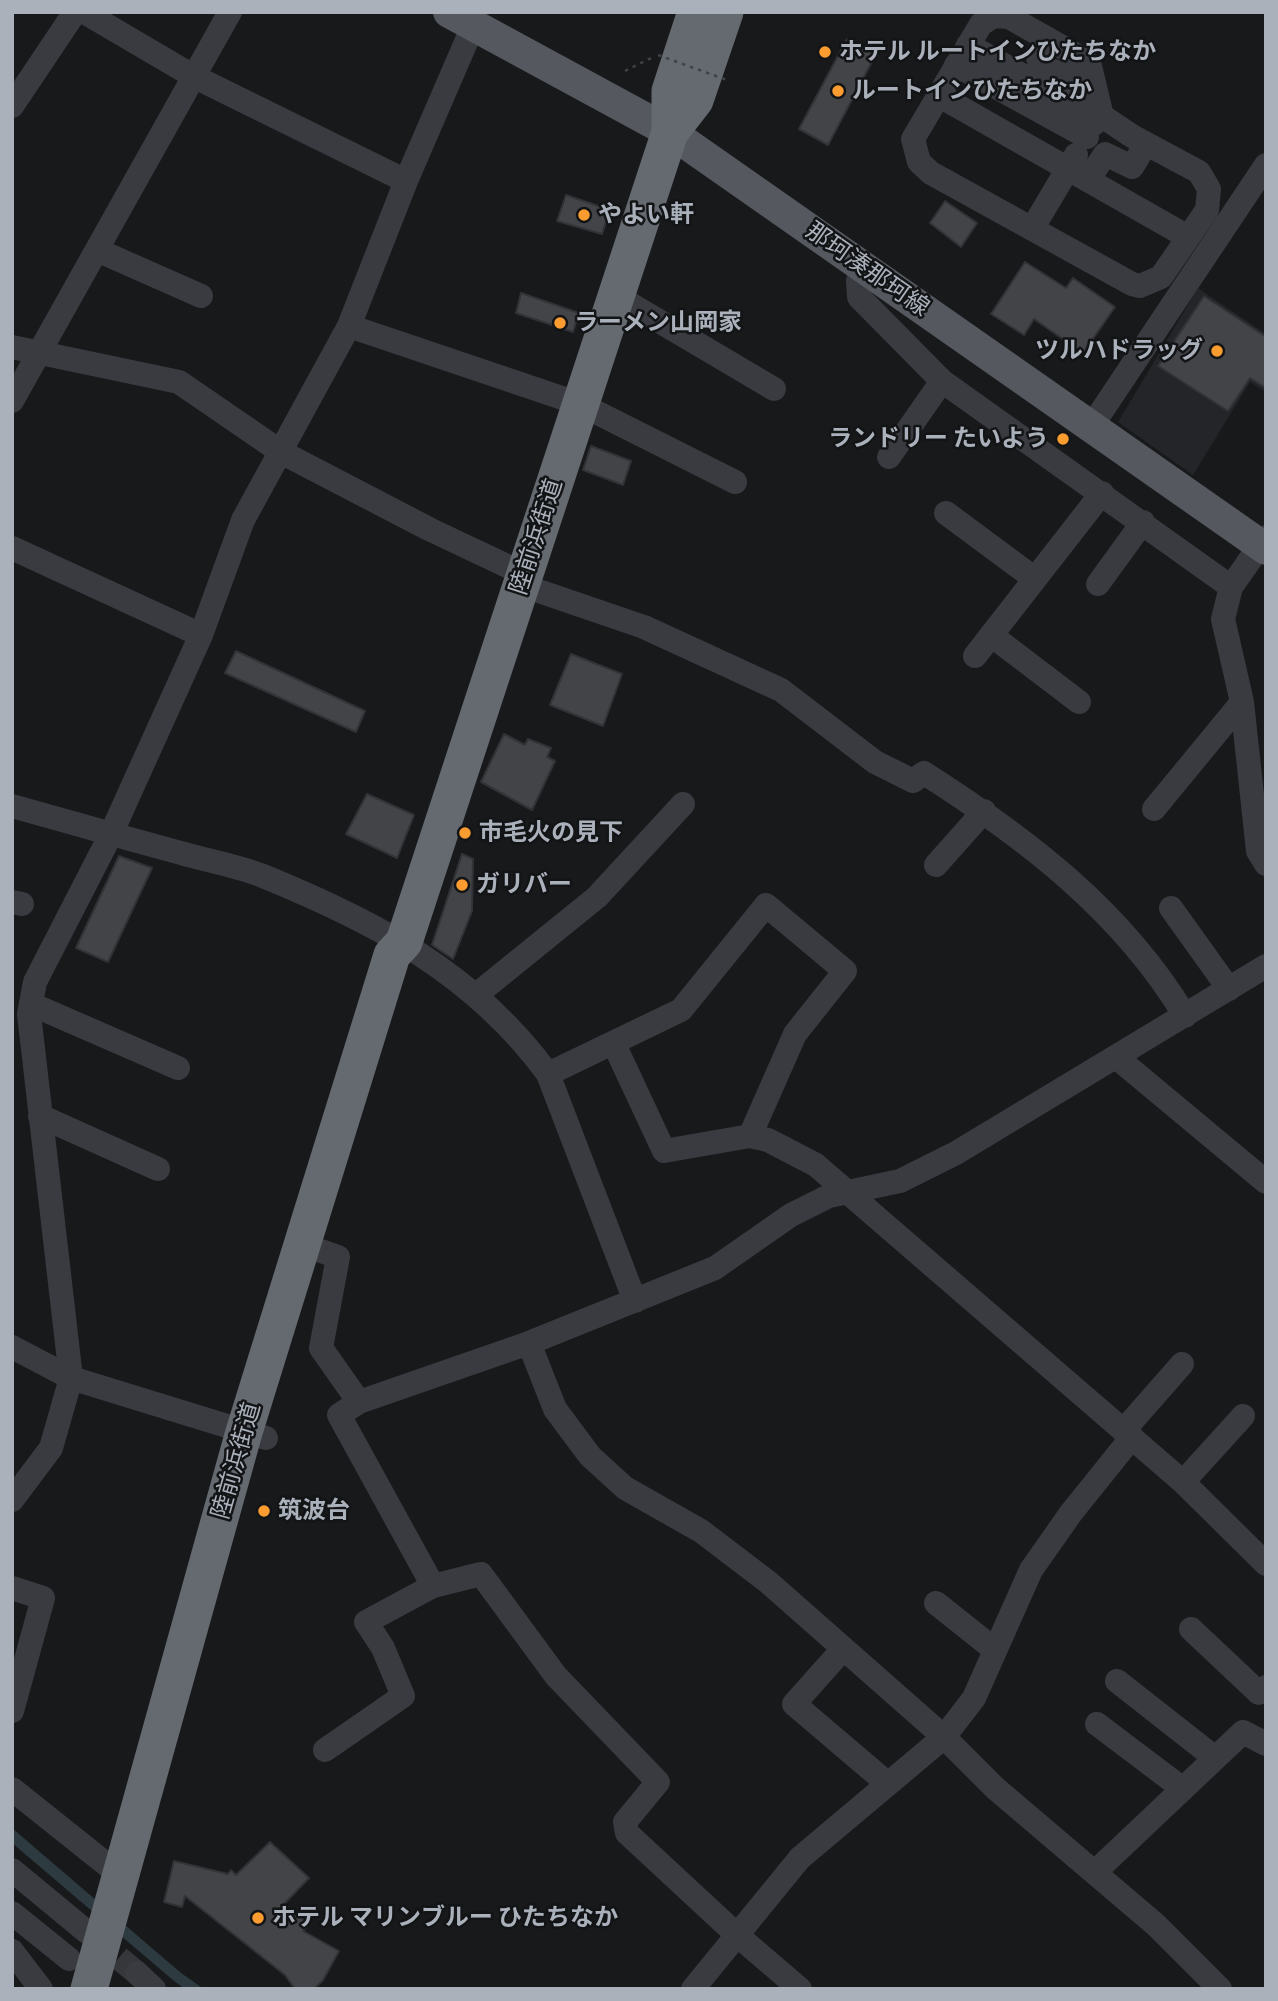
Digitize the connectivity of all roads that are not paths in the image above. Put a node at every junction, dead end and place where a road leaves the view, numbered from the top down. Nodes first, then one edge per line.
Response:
1 (75, 12) edge
2 (84, 12) edge
3 (230, 12) edge
4 (696, 12) edge
5 (725, 12) edge
6 (455, 16) edge
7 (1047, 39) junction
8 (962, 55) junction
9 (193, 76) junction
10 (19, 80) edge
11 (938, 95) junction
12 (1070, 102) junction
13 (12, 106) edge
14 (1094, 124) junction
15 (670, 132) junction
16 (1146, 144) junction
17 (1266, 165) edge
18 (1079, 173) junction
19 (406, 181) junction
20 (1032, 229) junction
21 (1182, 246) junction
22 (97, 250) junction
23 (862, 267) junction
24 (1197, 268) junction
25 (615, 295) junction
26 (201, 296) dead end
27 (349, 326) junction
28 (12, 347) edge
29 (41, 354) junction
30 (942, 381) junction
31 (774, 390) dead end
32 (12, 401) edge
33 (580, 404) junction
34 (1091, 427) junction
35 (281, 452) junction
36 (888, 457) dead end
37 (735, 482) dead end
38 (1102, 493) junction
39 (946, 513) dead end
40 (1143, 522) junction
41 (1264, 544) edge
42 (12, 548) edge
43 (1035, 579) junction
44 (523, 580) junction
45 (1098, 584) dead end
46 (1231, 587) junction
47 (201, 635) junction
48 (991, 635) junction
49 (975, 656) dead end
50 (1079, 702) dead end
51 (1242, 702) junction
52 (683, 804) dead end
53 (12, 806) edge
54 (1154, 809) dead end
55 (984, 811) junction
56 (111, 834) junction
57 (1266, 864) edge
58 (936, 865) dead end
59 (1171, 908) dead end
60 (404, 942) junction
61 (1266, 966) edge
62 (1229, 989) junction
63 (476, 995) junction
64 (31, 1004) junction
65 (1185, 1016) junction
66 (614, 1044) junction
67 (1116, 1057) junction
68 (178, 1068) dead end
69 (548, 1074) junction
70 (40, 1116) junction
71 (750, 1136) junction
72 (158, 1169) dead end
73 (1266, 1182) edge
74 (848, 1191) junction
75 (321, 1251) junction
76 (635, 1301) junction
77 (529, 1343) junction
78 (12, 1347) edge
79 (1182, 1364) dead end
80 (71, 1378) junction
81 (359, 1402) junction
82 (1243, 1416) dead end
83 (1128, 1434) junction
84 (255, 1435) junction
85 (1183, 1482) junction
86 (12, 1500) edge
87 (1266, 1564) edge
88 (433, 1586) junction
89 (12, 1588) edge
90 (936, 1603) dead end
91 (1191, 1629) dead end
92 (843, 1648) junction
93 (995, 1650) junction
94 (1117, 1681) dead end
95 (1266, 1687) edge
96 (12, 1711) edge
97 (1097, 1724) dead end
98 (944, 1737) junction
99 (1266, 1744) edge
100 (325, 1750) dead end
101 (1215, 1758) junction
102 (888, 1784) junction
103 (12, 1789) edge
104 (1183, 1789) junction
105 (12, 1870) edge
106 (1095, 1872) junction
107 (121, 1876) junction
108 (12, 1913) edge
109 (87, 1932) tunnel mouth
110 (737, 1935) junction
111 (12, 1951) edge
112 (69, 1959) dead end
113 (135, 1983) edge
114 (41, 1989) edge
115 (89, 1989) edge
116 (693, 1989) edge
117 (800, 1989) edge
118 (1220, 1989) edge

1 - 10 street
2 - 9 street
3 - 9 street
4 - 15 highway, 陸前浜街道
5 - 15 highway, 陸前浜街道
6 - 15 main road, 那珂湊那珂線
6 - 19 street
7 - 8 street
7 - 12 street
7 - 14 street
8 - 11 street
8 - 12 street
8 - 14 street
9 - 19 street
9 - 22 street
10 - 13 street
11 - 18 street
11 - 20 street
12 - 14 street
14 - 16 street
14 - 18 street
15 - 23 main road, 那珂湊那珂線
15 - 25 highway, 陸前浜街道
16 - 18 street
16 - 21 street
17 - 24 street
18 - 20 street
18 - 21 street
19 - 27 street
20 - 21 street
21 - 24 street
22 - 26 street
22 - 29 street
23 - 30 street
23 - 34 main road, 那珂湊那珂線
24 - 34 street
25 - 31 street
25 - 33 highway, 陸前浜街道
27 - 33 street
27 - 35 street
28 - 29 street
29 - 32 street
29 - 35 street
30 - 36 street
30 - 38 street
33 - 37 street
33 - 44 highway, 陸前浜街道
34 - 41 main road, 那珂湊那珂線
35 - 44 street
35 - 47 street
38 - 40 street
38 - 43 street
39 - 43 street
40 - 45 street
40 - 46 street
41 - 46 street
42 - 47 street
43 - 48 street
44 - 55 street
44 - 60 highway, 陸前浜街道
46 - 51 street
47 - 56 street
48 - 49 street
48 - 50 street
51 - 54 street
51 - 57 street
52 - 63 street
53 - 56 street
55 - 58 street
55 - 65 street
56 - 60 street
56 - 64 street
59 - 62 street
60 - 63 street
60 - 75 highway, 陸前浜街道
60 - 84 highway, 陸前浜街道
61 - 62 street
62 - 65 street
63 - 69 street
64 - 68 street
64 - 70 street
65 - 67 street
66 - 69 street
66 - 71 street
66 - 71 street
67 - 73 street
67 - 74 street
69 - 76 street
70 - 72 street
70 - 80 street
71 - 74 street
74 - 76 street
74 - 83 street
75 - 81 street
75 - 84 highway, 陸前浜街道
76 - 77 street
77 - 81 street
77 - 92 street
78 - 80 street
79 - 83 street
80 - 84 street
80 - 86 street
81 - 88 street
82 - 85 street
83 - 85 street
83 - 93 street
84 - 107 highway, 陸前浜街道
84 - 113 highway, 陸前浜街道
85 - 87 street
88 - 100 street
88 - 110 street
89 - 96 street
90 - 93 street
91 - 95 street
92 - 98 street
92 - 102 street
93 - 98 street
94 - 101 street
97 - 104 street
98 - 102 street
98 - 106 street
99 - 101 street
101 - 104 street
102 - 110 street
103 - 107 street
104 - 106 street
105 - 109 street
106 - 118 street
107 - 115 highway, 陸前浜街道
108 - 112 street
110 - 116 street
110 - 117 street
111 - 114 street

